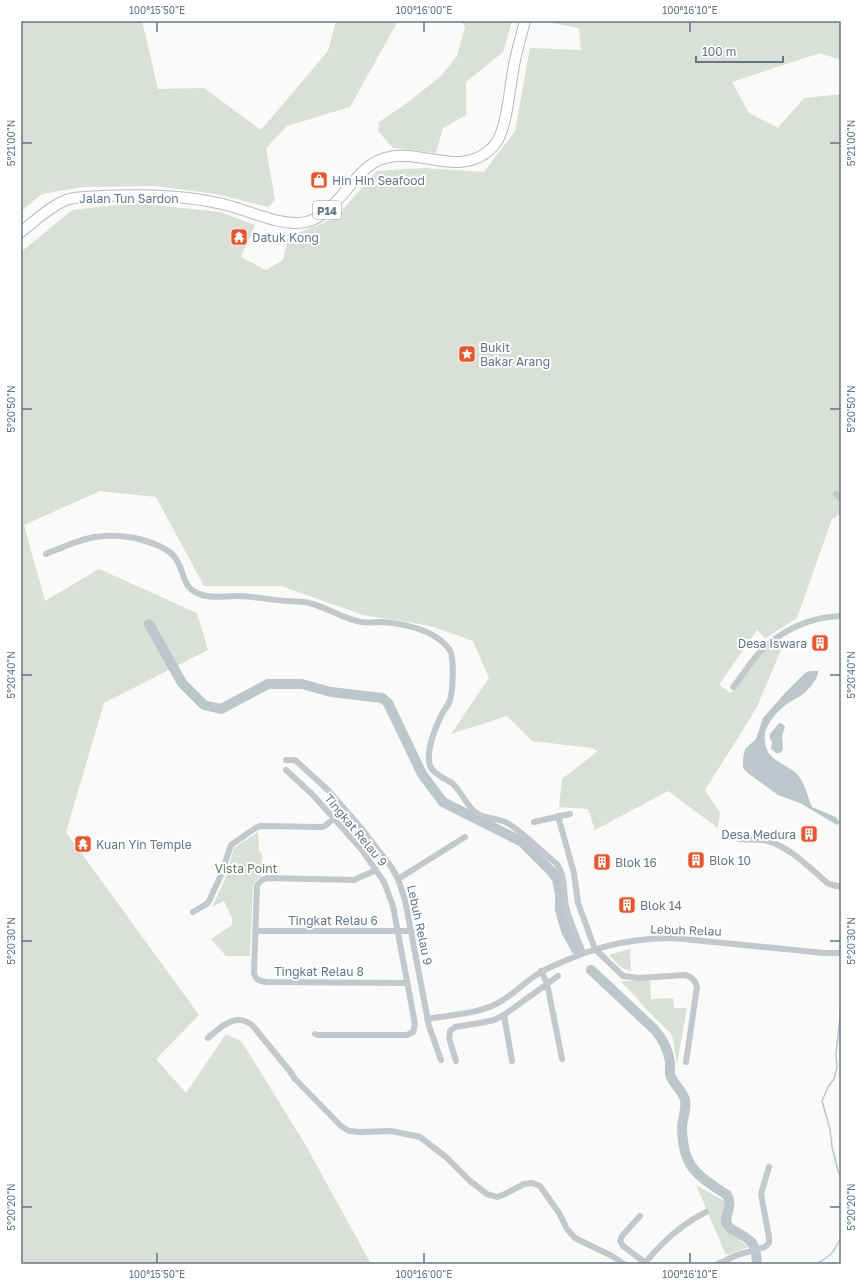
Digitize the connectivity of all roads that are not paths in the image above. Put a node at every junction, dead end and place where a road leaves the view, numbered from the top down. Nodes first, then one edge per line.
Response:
1 (525, 21) edge
2 (21, 232) edge
3 (46, 554) dead end
4 (841, 616) edge
5 (733, 687) dead end
6 (286, 760) dead end
7 (286, 770) dead end
8 (570, 814) dead end
9 (558, 816) junction
10 (334, 818) junction
11 (534, 822) dead end
12 (465, 837) dead end
13 (739, 840) dead end
14 (376, 870) junction
15 (398, 879) junction
16 (841, 887) edge
17 (193, 912) dead end
18 (255, 931) junction
19 (398, 931) junction
20 (412, 931) junction
21 (595, 948) junction
22 (583, 953) junction
23 (841, 953) edge
24 (541, 972) junction
25 (558, 976) dead end
26 (407, 983) junction
27 (547, 983) junction
28 (504, 1015) junction
29 (427, 1019) junction
30 (315, 1034) dead end
31 (208, 1038) dead end
32 (562, 1059) dead end
33 (441, 1060) dead end
34 (456, 1061) dead end
35 (512, 1061) dead end
36 (686, 1062) dead end
37 (769, 1167) dead end
38 (706, 1212) dead end
39 (640, 1216) dead end
40 (646, 1263) edge
41 (624, 1264) edge
42 (718, 1264) edge

1 - 2 main road, Jalan Tun Sardon / P14
3 - 22 street
4 - 5 street
6 - 15 street, Lebuh Relau 9
7 - 10 street, Tingkat Relau 9
8 - 9 street
9 - 11 street
9 - 21 street
10 - 14 street, Tingkat Relau 9
10 - 17 street
12 - 15 street
13 - 16 street
14 - 18 street
14 - 19 street, Tingkat Relau 9
15 - 20 street, Lebuh Relau 9
18 - 19 street, Tingkat Relau 6
18 - 26 street, Tingkat Relau 8
19 - 20 street, Tingkat Relau 6
19 - 26 street, Tingkat Relau 9
20 - 29 street, Lebuh Relau 9
21 - 22 street, Lebuh Relau
21 - 23 street, Lebuh Relau
21 - 36 street
22 - 24 street, Lebuh Relau
24 - 27 street
24 - 29 street, Lebuh Relau
25 - 27 street
26 - 30 street, Tingkat Relau 9
27 - 28 street
27 - 32 street
28 - 34 street
28 - 35 street
29 - 33 street, Lebuh Relau 9
31 - 41 street
37 - 42 street
38 - 40 street
39 - 40 street

